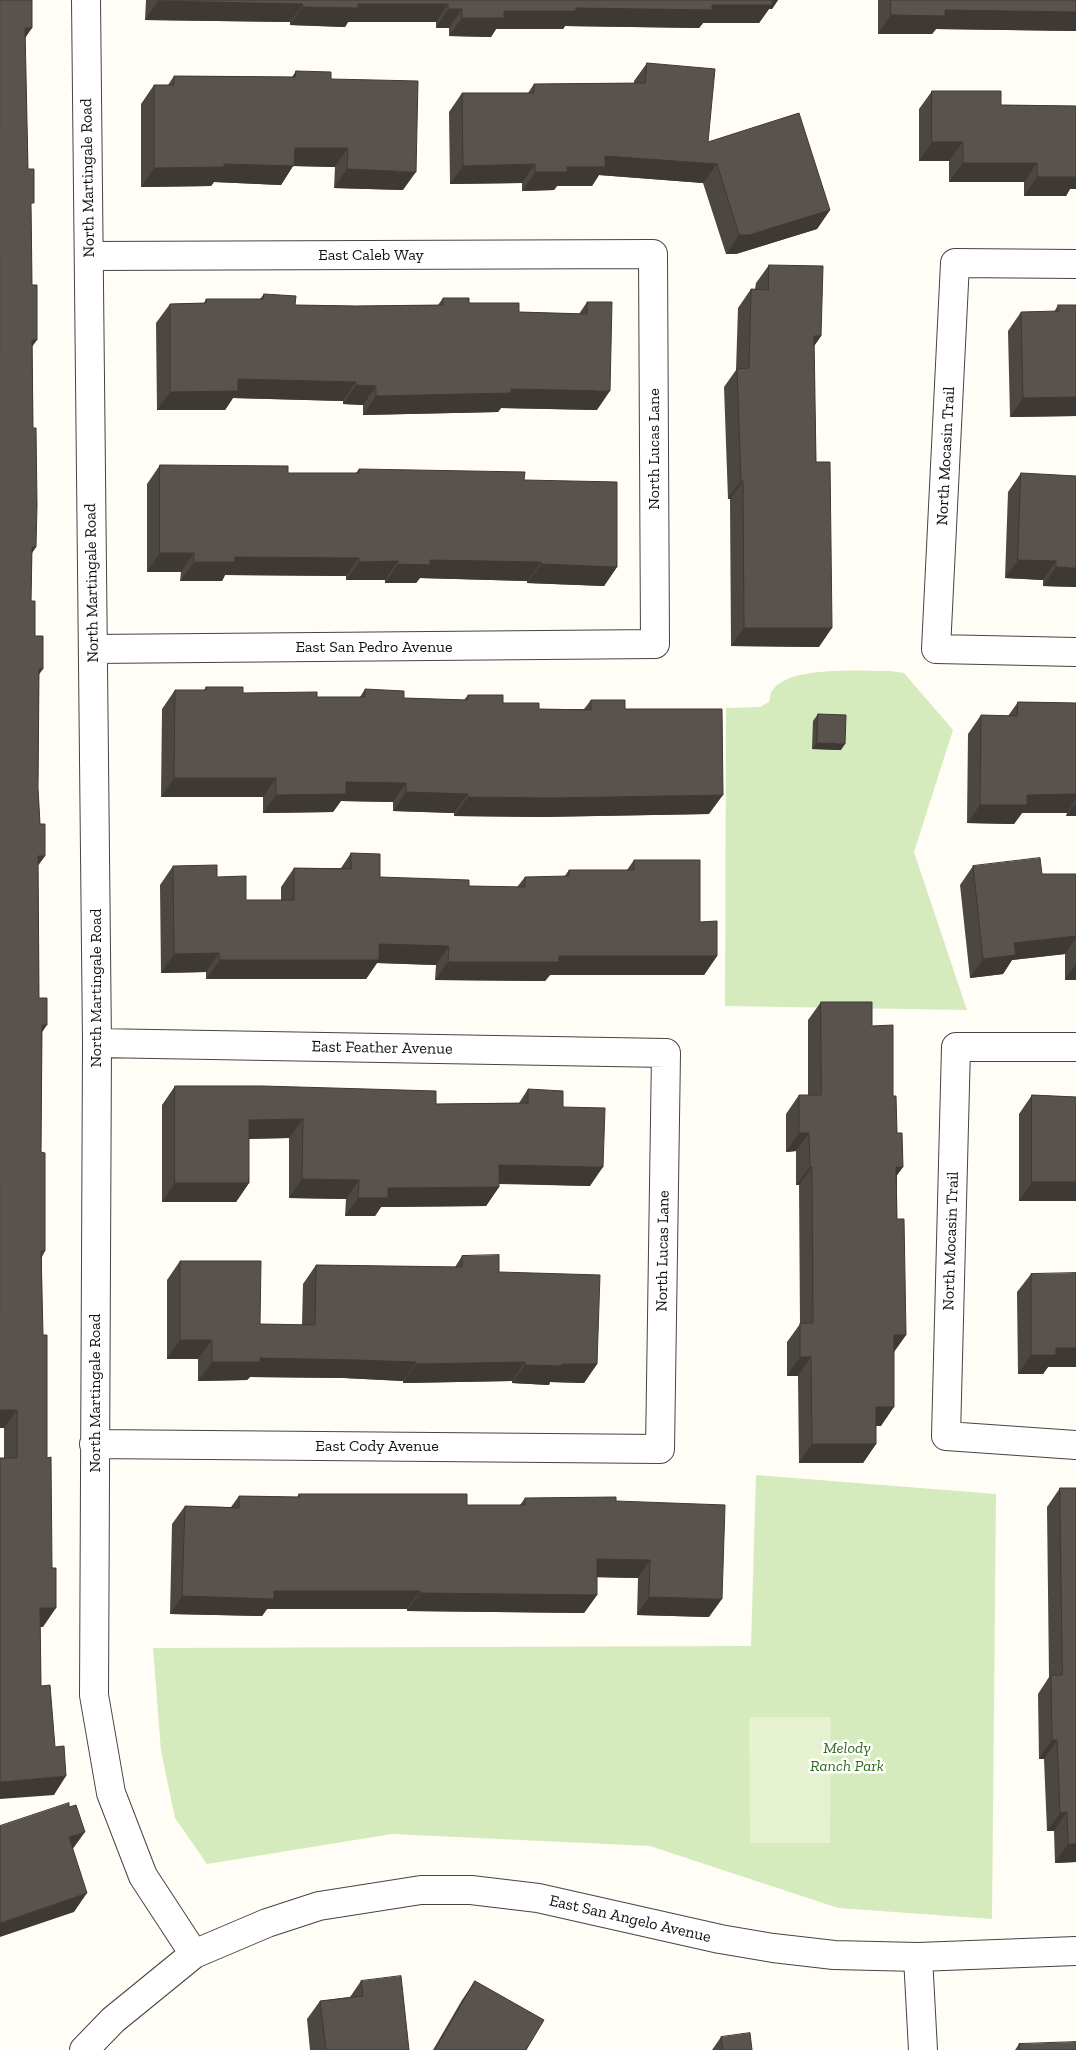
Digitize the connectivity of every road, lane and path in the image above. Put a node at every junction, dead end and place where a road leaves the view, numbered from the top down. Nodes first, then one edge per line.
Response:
1 (86, 0) edge
2 (653, 254) joint
3 (89, 256) junction
4 (1076, 264) edge
5 (655, 644) joint
6 (93, 649) junction
7 (1076, 652) edge
8 (97, 1043) junction
9 (1076, 1047) edge
10 (666, 1053) joint
11 (94, 1444) junction
12 (1076, 1445) edge
13 (660, 1449) joint
14 (1076, 1951) edge
15 (194, 1954) junction
16 (918, 1957) junction
17 (84, 2050) edge
18 (923, 2050) edge

1 - 3 street, North Martingale Road
2 - 3 street, East Caleb Way
2 - 5 street, North Lucas Lane
3 - 6 street, North Martingale Road
4 - 7 street, North Mocasin Trail
5 - 6 street, East San Pedro Avenue
6 - 8 street, North Martingale Road
8 - 10 street, East Feather Avenue
8 - 11 street, North Martingale Road
9 - 12 street, North Mocasin Trail
10 - 13 street, North Lucas Lane
11 - 13 street, East Cody Avenue
11 - 15 street, North Martingale Road
14 - 16 street, East San Angelo Avenue
15 - 16 street, East San Angelo Avenue
15 - 17 street, East San Angelo Avenue
16 - 18 street

